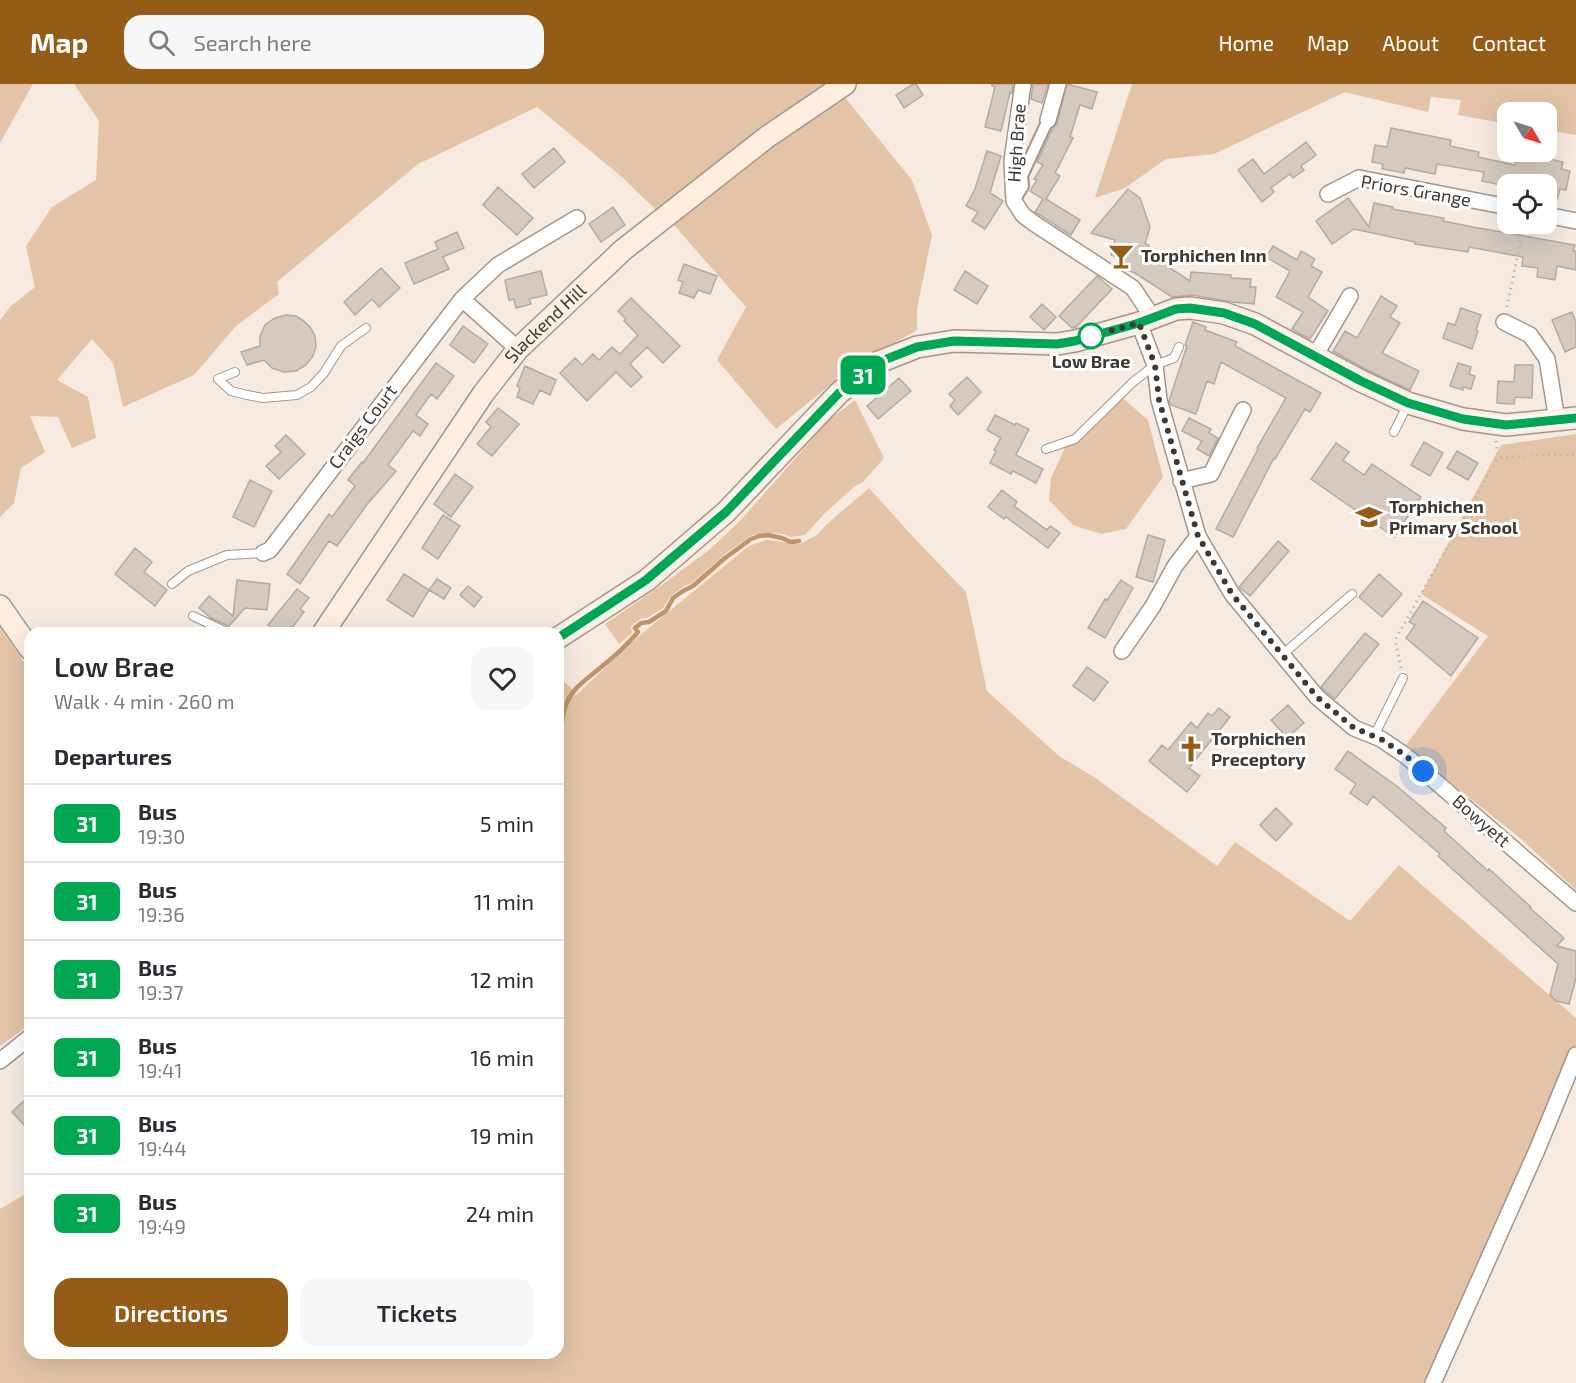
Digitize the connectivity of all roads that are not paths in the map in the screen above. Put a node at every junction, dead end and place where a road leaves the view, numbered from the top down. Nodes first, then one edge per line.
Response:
1 (845, 84) edge
2 (1023, 84) edge
3 (1058, 84) edge
4 (1047, 120) joint
5 (1328, 194) dead end
6 (1014, 201) junction
7 (1497, 205) edge
8 (1557, 217) edge
9 (577, 218) dead end
10 (1576, 221) edge
11 (1350, 296) dead end
12 (462, 299) junction
13 (1145, 321) junction
14 (1504, 322) road end
15 (366, 328) dead end
16 (1179, 347) dead end
17 (518, 349) junction
18 (1315, 356) junction
19 (1155, 365) junction
20 (235, 372) dead end
21 (1408, 403) junction
22 (1243, 410) dead end
23 (1566, 419) edge
24 (1394, 432) dead end
25 (1046, 449) dead end
26 (1181, 481) junction
27 (1198, 536) junction
28 (263, 553) joint
29 (172, 584) dead end
30 (1352, 594) dead end
31 (0, 606) edge
32 (193, 616) dead end
33 (216, 627) edge
34 (327, 627) edge
35 (564, 634) edge
36 (24, 640) edge
37 (1122, 651) dead end
38 (1282, 655) junction
39 (1403, 678) road end
40 (1374, 736) junction
41 (1576, 903) edge
42 (24, 1042) edge
43 (1576, 1055) edge
44 (0, 1061) edge
45 (1433, 1383) edge

1 - 17 main road, Slackend Hill
2 - 6 street, High Brae
3 - 4 street
4 - 6 street
5 - 7 street, Priors Grange
6 - 13 street
8 - 10 street
9 - 12 street, Craigs Court
11 - 18 street
12 - 17 street
12 - 28 street, Craigs Court
13 - 18 main road
13 - 19 street, Bowyett
13 - 35 main road
14 - 23 street
15 - 20 lane
16 - 19 lane
17 - 34 main road, Slackend Hill
18 - 21 main road
19 - 25 lane
19 - 26 street, Bowyett
21 - 23 main road
21 - 24 lane
22 - 26 street
26 - 27 street, Bowyett
27 - 37 street
27 - 38 street, Bowyett
28 - 29 lane
30 - 38 lane
31 - 36 main road
32 - 33 lane
38 - 40 street, Bowyett
39 - 40 lane
40 - 41 street, Bowyett
42 - 44 street
43 - 45 street

